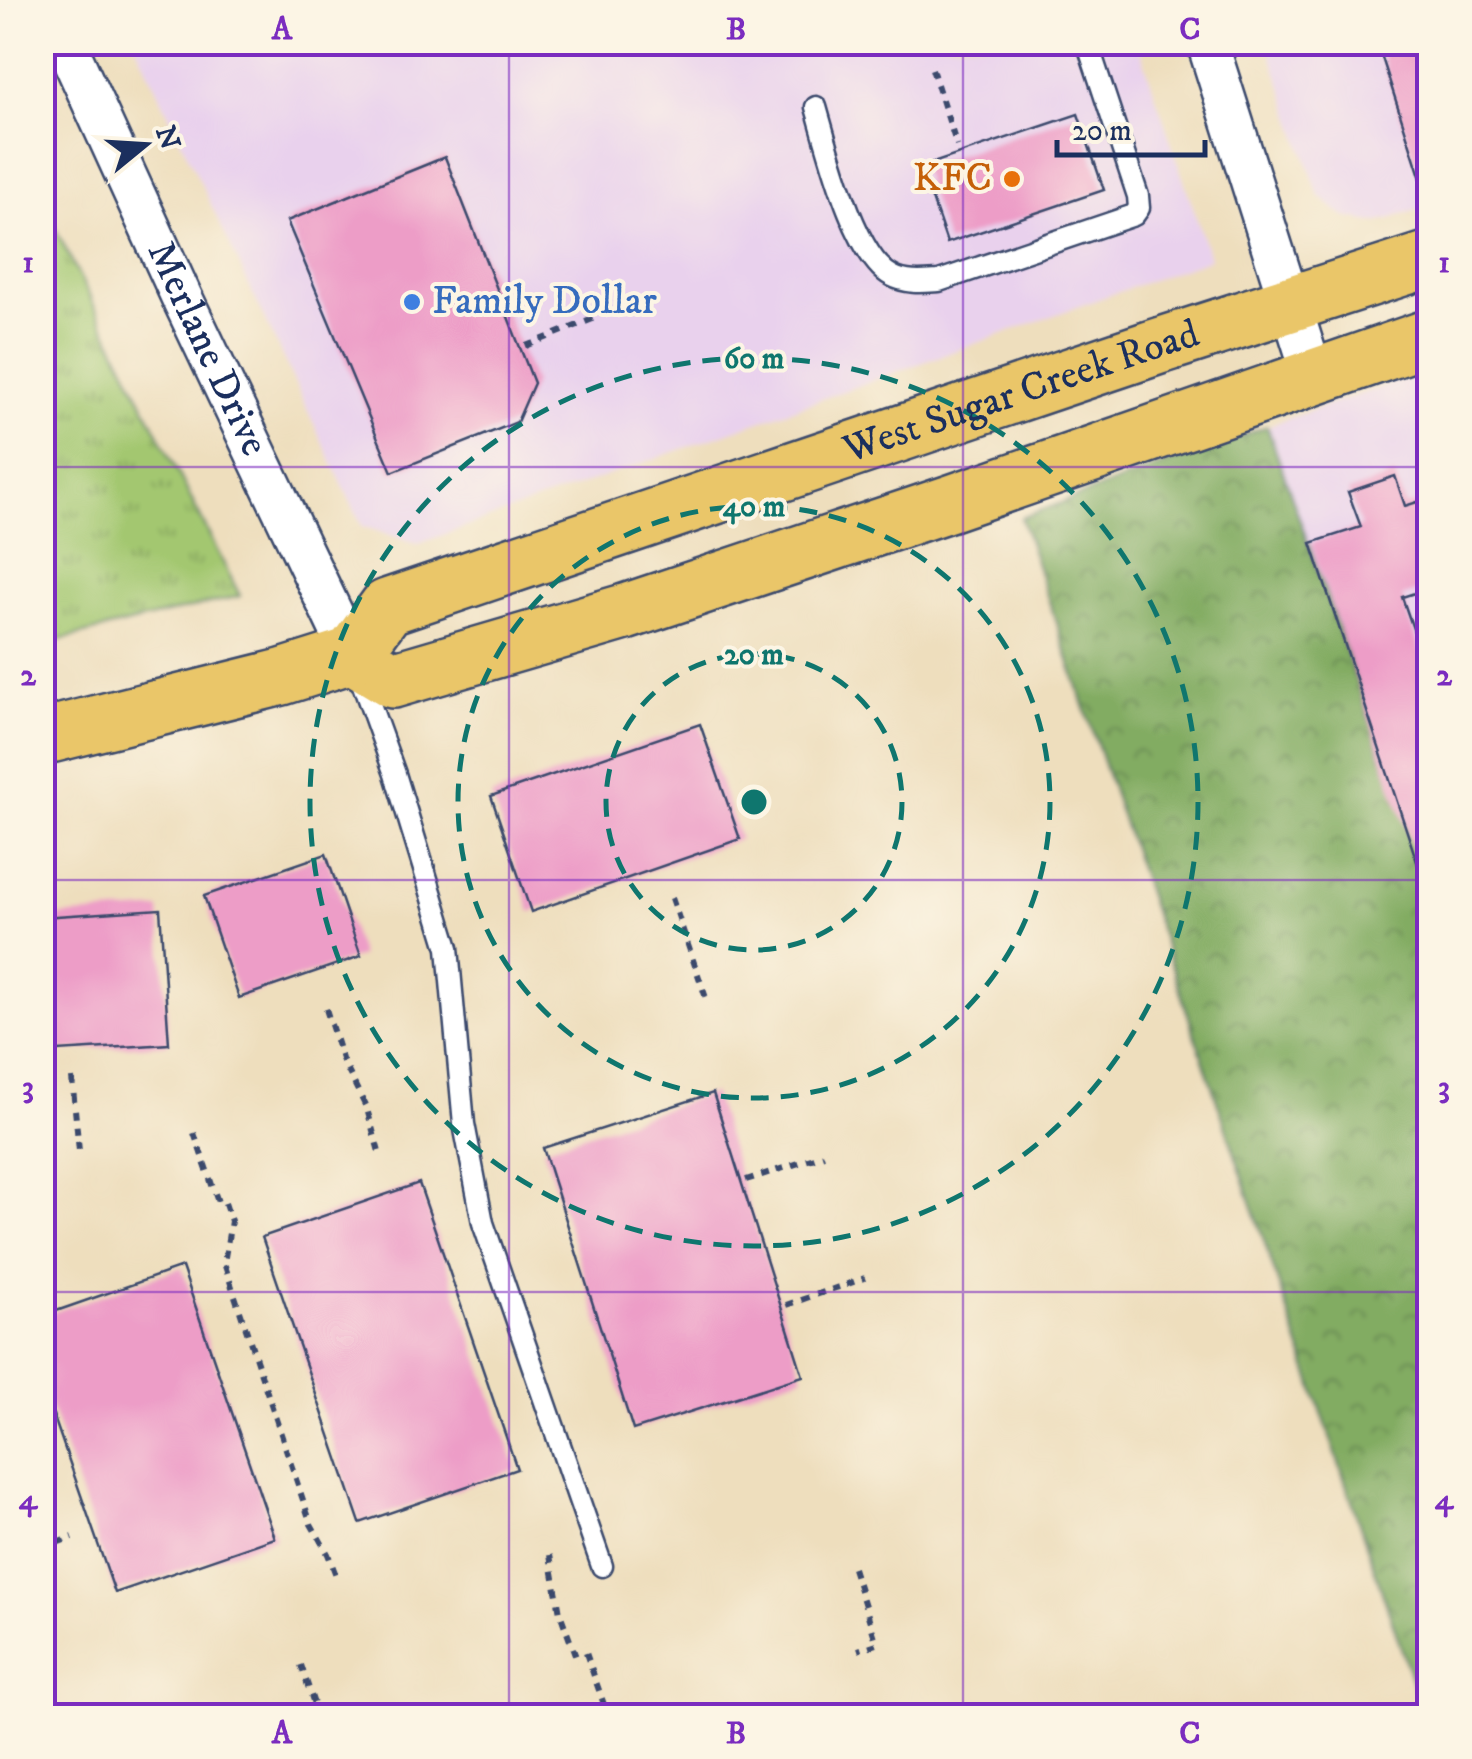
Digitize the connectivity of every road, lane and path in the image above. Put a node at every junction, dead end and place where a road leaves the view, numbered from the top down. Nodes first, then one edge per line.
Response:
1 (64, 42) edge
2 (1088, 42) edge
3 (1206, 42) edge
4 (932, 69) dead end
5 (816, 108) dead end
6 (957, 146) dead end
7 (1430, 259) edge
8 (1290, 302) junction
9 (593, 319) dead end
10 (526, 346) dead end
11 (1427, 347) edge
12 (1313, 376) junction
13 (352, 655) junction
14 (42, 738) edge
15 (672, 898) dead end
16 (706, 998) dead end
17 (326, 1009) dead end
18 (72, 1078) dead end
19 (194, 1133) dead end
20 (79, 1150) dead end
21 (379, 1152) dead end
22 (824, 1155) dead end
23 (746, 1180) dead end
24 (865, 1278) dead end
25 (786, 1305) dead end
26 (73, 1537) dead end
27 (42, 1548) edge
28 (550, 1554) dead end
29 (602, 1566) dead end
30 (853, 1568) dead end
31 (337, 1578) dead end
32 (858, 1650) dead end
33 (586, 1653) dead end
34 (576, 1656) dead end
35 (301, 1665) dead end
36 (318, 1716) edge
37 (608, 1716) edge

1 - 13 street, Merlane Drive
2 - 5 lane
3 - 8 street
4 - 6 path
7 - 8 main road, West Sugar Creek Road
8 - 12 street
8 - 13 main road, West Sugar Creek Road
9 - 10 path
11 - 12 main road, West Sugar Creek Road
12 - 13 main road, West Sugar Creek Road
13 - 14 main road
13 - 29 lane
15 - 16 path
17 - 21 path
18 - 20 path
19 - 31 path
22 - 23 path
24 - 25 path
26 - 27 path
28 - 34 path
30 - 32 path
33 - 37 path
35 - 36 path

